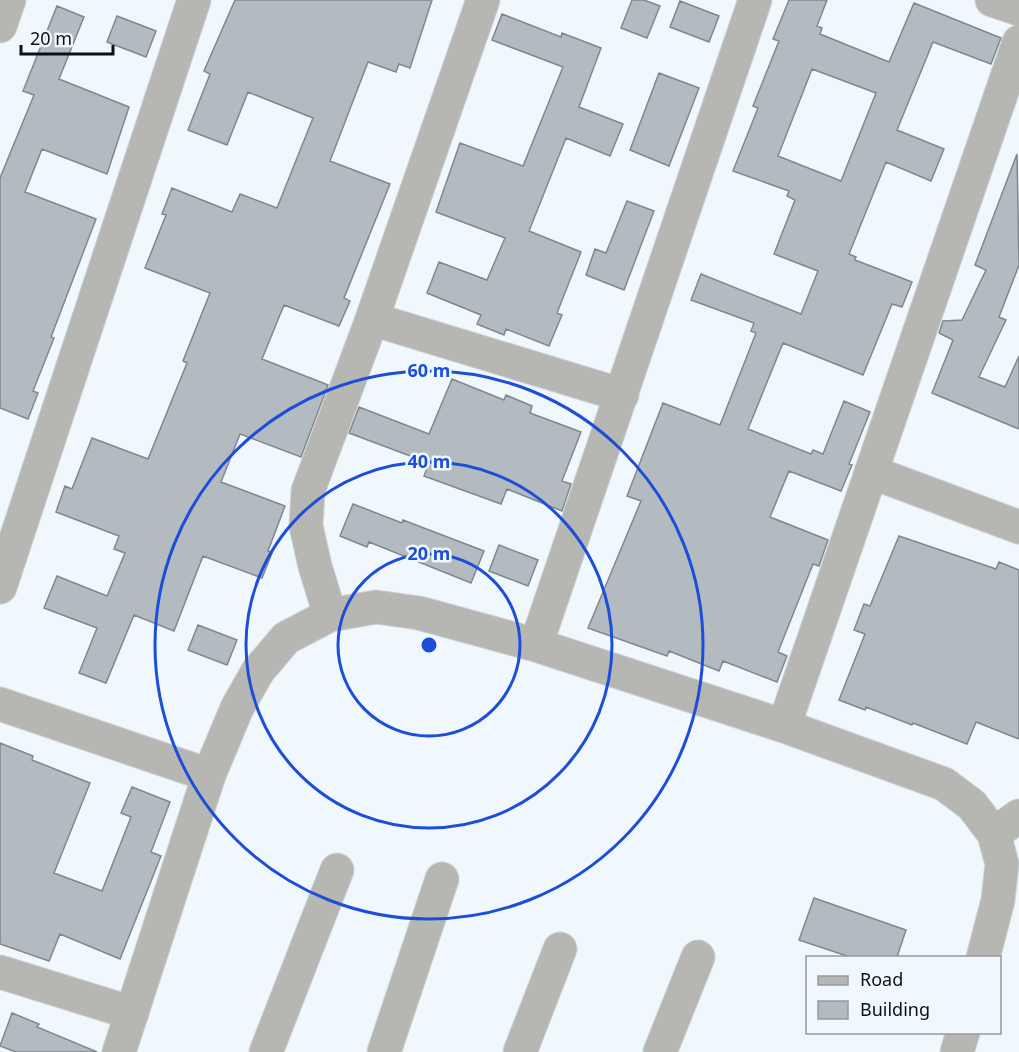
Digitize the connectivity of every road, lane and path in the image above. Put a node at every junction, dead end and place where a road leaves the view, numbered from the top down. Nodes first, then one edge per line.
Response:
1 (9, 0) edge
2 (194, 0) edge
3 (483, 0) edge
4 (755, 0) edge
5 (992, 0) edge
6 (1019, 9) edge
7 (0, 26) edge
8 (1019, 42) edge
9 (372, 319) junction
10 (622, 395) junction
11 (871, 472) junction
12 (1019, 526) edge
13 (0, 588) edge
14 (330, 615) junction
15 (536, 645) junction
16 (0, 704) edge
17 (784, 726) junction
18 (209, 775) junction
19 (1006, 825) edge
20 (337, 870) dead end
21 (442, 879) dead end
22 (1009, 904) edge
23 (560, 949) dead end
24 (983, 956) edge
25 (698, 957) dead end
26 (0, 972) edge
27 (132, 1013) junction
28 (962, 1034) edge
29 (119, 1052) edge
30 (266, 1052) edge
31 (384, 1052) edge
32 (520, 1052) edge
33 (660, 1052) edge
34 (957, 1052) edge

1 - 7 street
2 - 13 street
3 - 9 street
4 - 10 street
5 - 6 street
8 - 11 street
9 - 10 street
9 - 14 street
10 - 15 street
11 - 12 street
11 - 17 street
14 - 15 street
14 - 18 street
15 - 17 street
16 - 18 street
17 - 19 street
18 - 27 street
19 - 22 street
20 - 30 street
21 - 31 street
22 - 24 street
23 - 32 street
25 - 33 street
26 - 27 street
27 - 29 street
28 - 34 street

